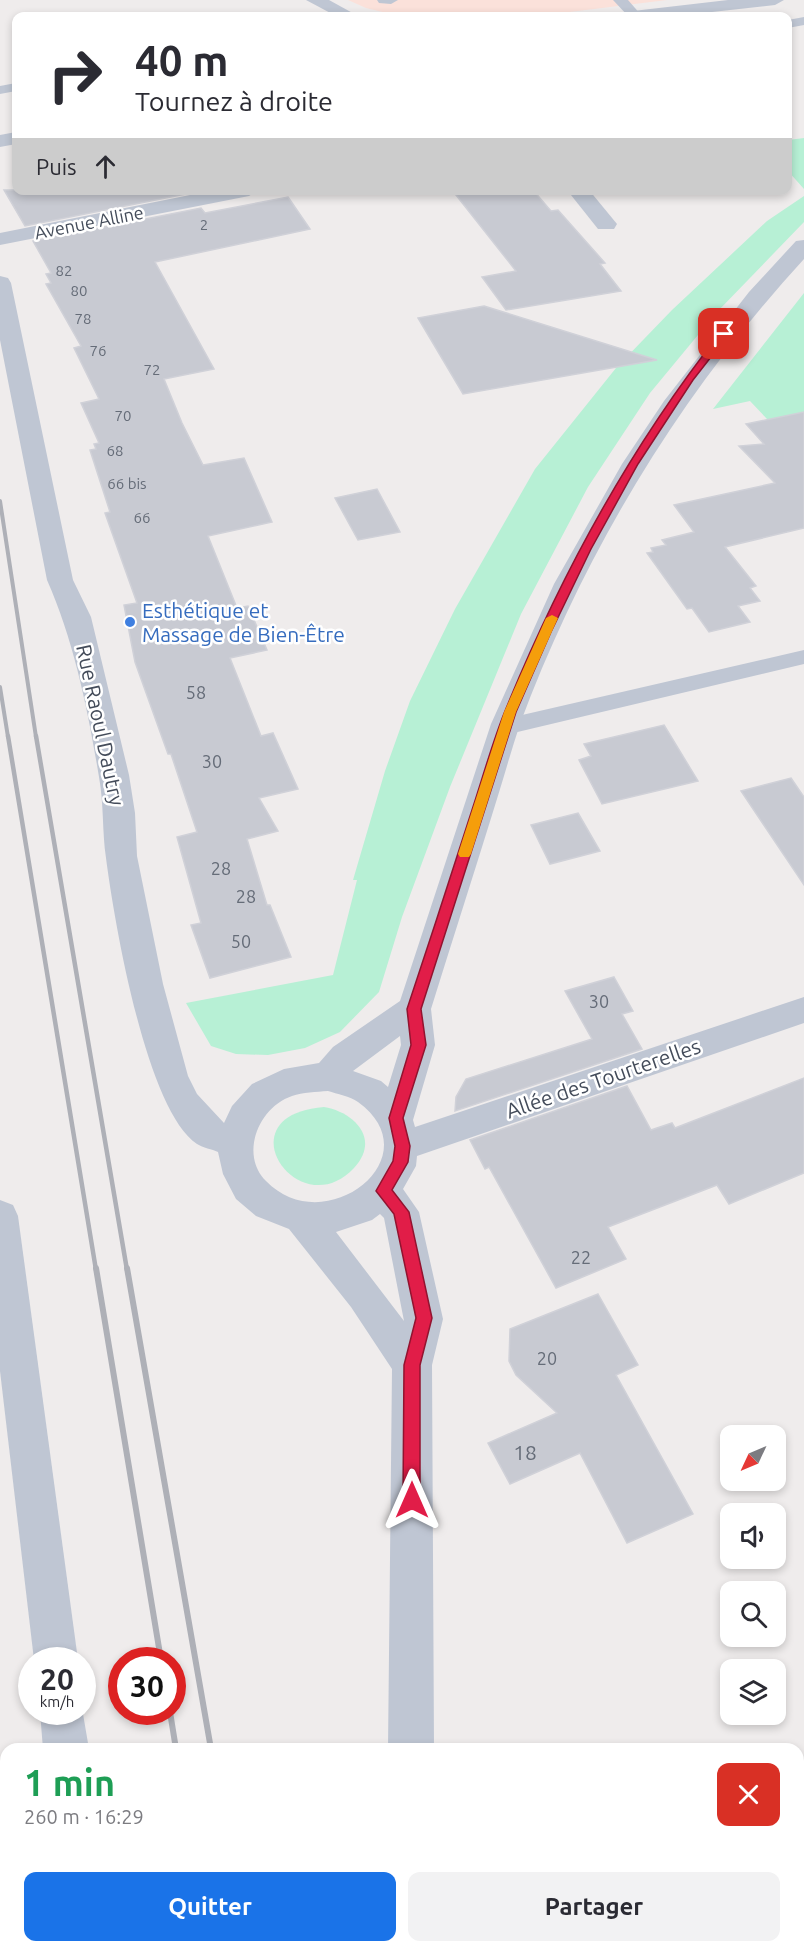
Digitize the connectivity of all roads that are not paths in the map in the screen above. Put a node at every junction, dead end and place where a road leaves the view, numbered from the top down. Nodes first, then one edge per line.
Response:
1 (315, 0) edge
2 (384, 0) edge
3 (391, 0) edge
4 (620, 0) edge
5 (775, 0) edge
6 (701, 4) edge
7 (340, 12) edge
8 (630, 12) edge
9 (656, 12) edge
10 (224, 195) edge
11 (581, 195) edge
12 (606, 224) dead end
13 (0, 239) edge
14 (804, 246) edge
15 (0, 283) edge
16 (804, 657) edge
17 (505, 727) junction
18 (414, 1009) junction
19 (804, 1010) edge
20 (327, 1077) junction
21 (399, 1132) junction
22 (235, 1143) junction
23 (383, 1191) junction
24 (0, 1216) edge
25 (301, 1216) junction
26 (8, 1338) edge
27 (412, 1365) junction
28 (54, 1647) edge
29 (63, 1725) edge
30 (65, 1743) edge
31 (411, 1743) edge

1 - 7 street
2 - 3 lane
4 - 8 lane
5 - 6 street
6 - 9 street
10 - 13 street, Avenue Alline
11 - 12 street
14 - 17 street
15 - 22 street, Rue Raoul Dautry
16 - 17 lane
17 - 18 street
18 - 20 street
18 - 21 street
19 - 21 street, Allée des Tourterelles
20 - 21 street
20 - 22 street
21 - 23 street
22 - 25 street
23 - 25 street
23 - 27 street
24 - 26 street
25 - 27 street
26 - 28 street
27 - 31 street
29 - 30 street

